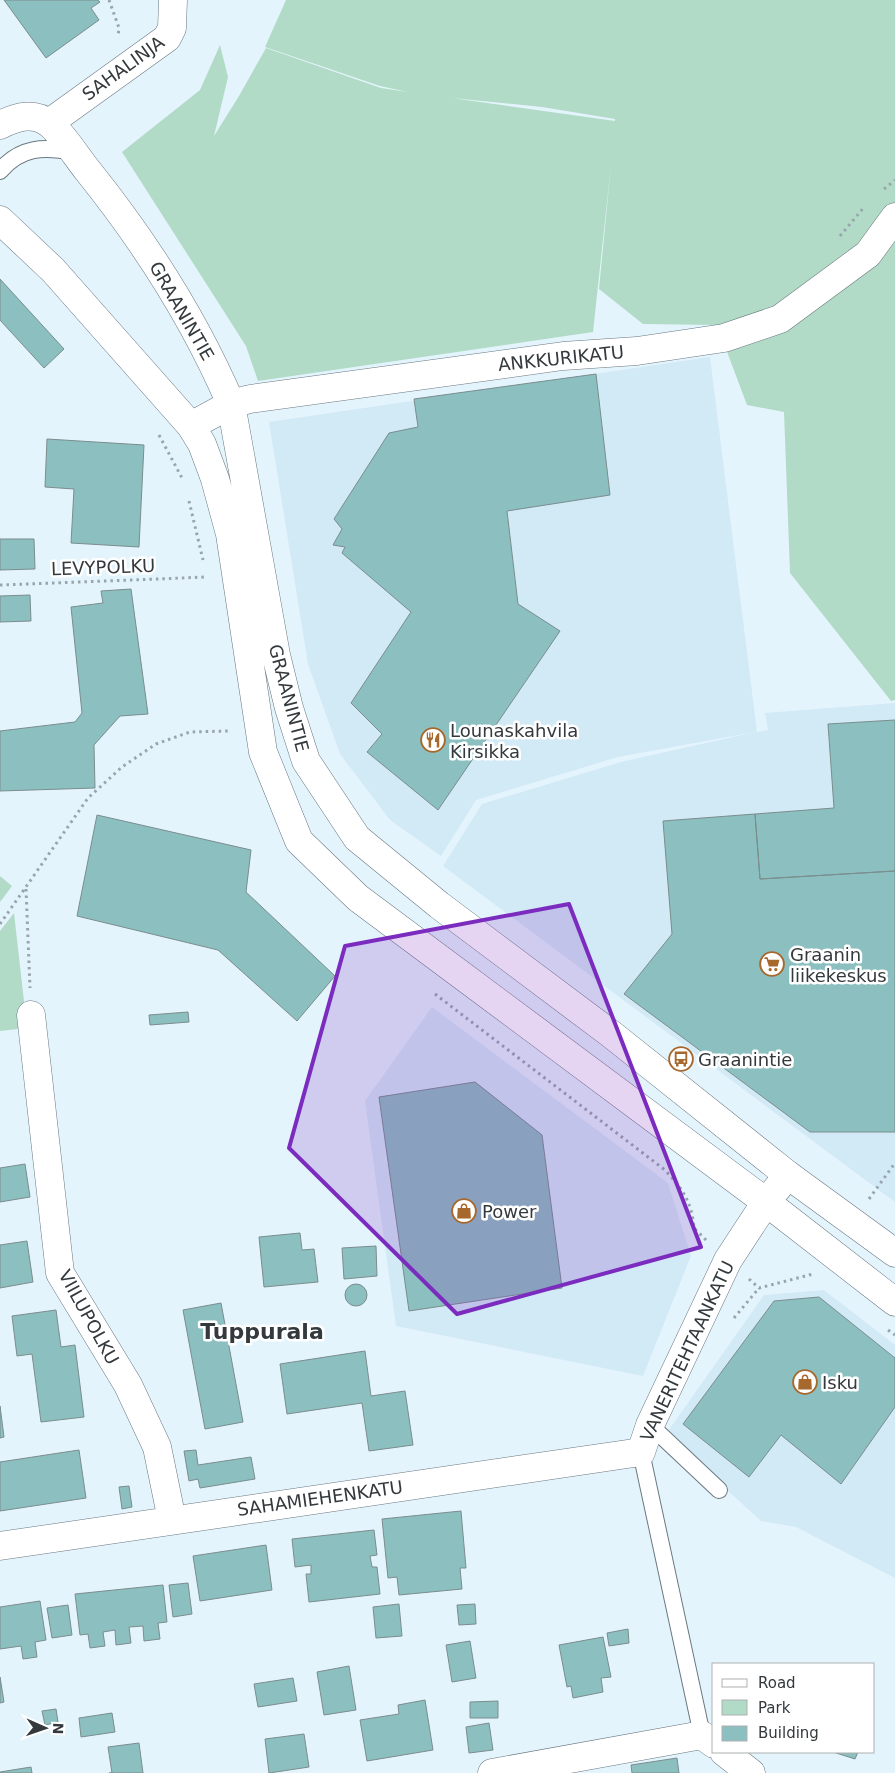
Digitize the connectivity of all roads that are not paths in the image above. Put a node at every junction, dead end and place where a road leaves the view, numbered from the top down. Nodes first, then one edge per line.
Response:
1 (173, 0) edge
2 (49, 123) junction
3 (0, 125) edge
4 (73, 152) junction
5 (0, 171) edge
6 (895, 217) edge
7 (0, 220) edge
8 (231, 404) junction
9 (191, 426) junction
10 (31, 1015) road end
11 (788, 1175) junction
12 (766, 1202) junction
13 (895, 1253) edge
14 (895, 1302) edge
15 (650, 1425) junction
16 (640, 1452) junction
17 (719, 1490) dead end
18 (172, 1520) junction
19 (0, 1546) edge
20 (708, 1739) edge
21 (725, 1753) edge
22 (492, 1773) edge
23 (751, 1773) edge

1 - 2 street, SAHALINJA
2 - 3 street
2 - 4 street, GRAANINTIE
4 - 5 lane
4 - 8 street, GRAANINTIE
6 - 8 street, ANKKURIKATU
7 - 9 street, GRAANINTIE
8 - 9 street, ANKKURIKATU
8 - 11 street, GRAANINTIE
9 - 12 street, GRAANINTIE
10 - 18 street, VIILUPOLKU
11 - 12 street, VANERITEHTAANKATU
11 - 13 street, GRAANINTIE
12 - 14 street, GRAANINTIE
12 - 15 street, VANERITEHTAANKATU
15 - 16 street, VANERITEHTAANKATU
15 - 17 lane
16 - 18 street, SAHAMIEHENKATU
16 - 20 lane, VANERITEHTAANKATU
18 - 19 street, SAHAMIEHENKATU
20 - 22 street
21 - 23 street

